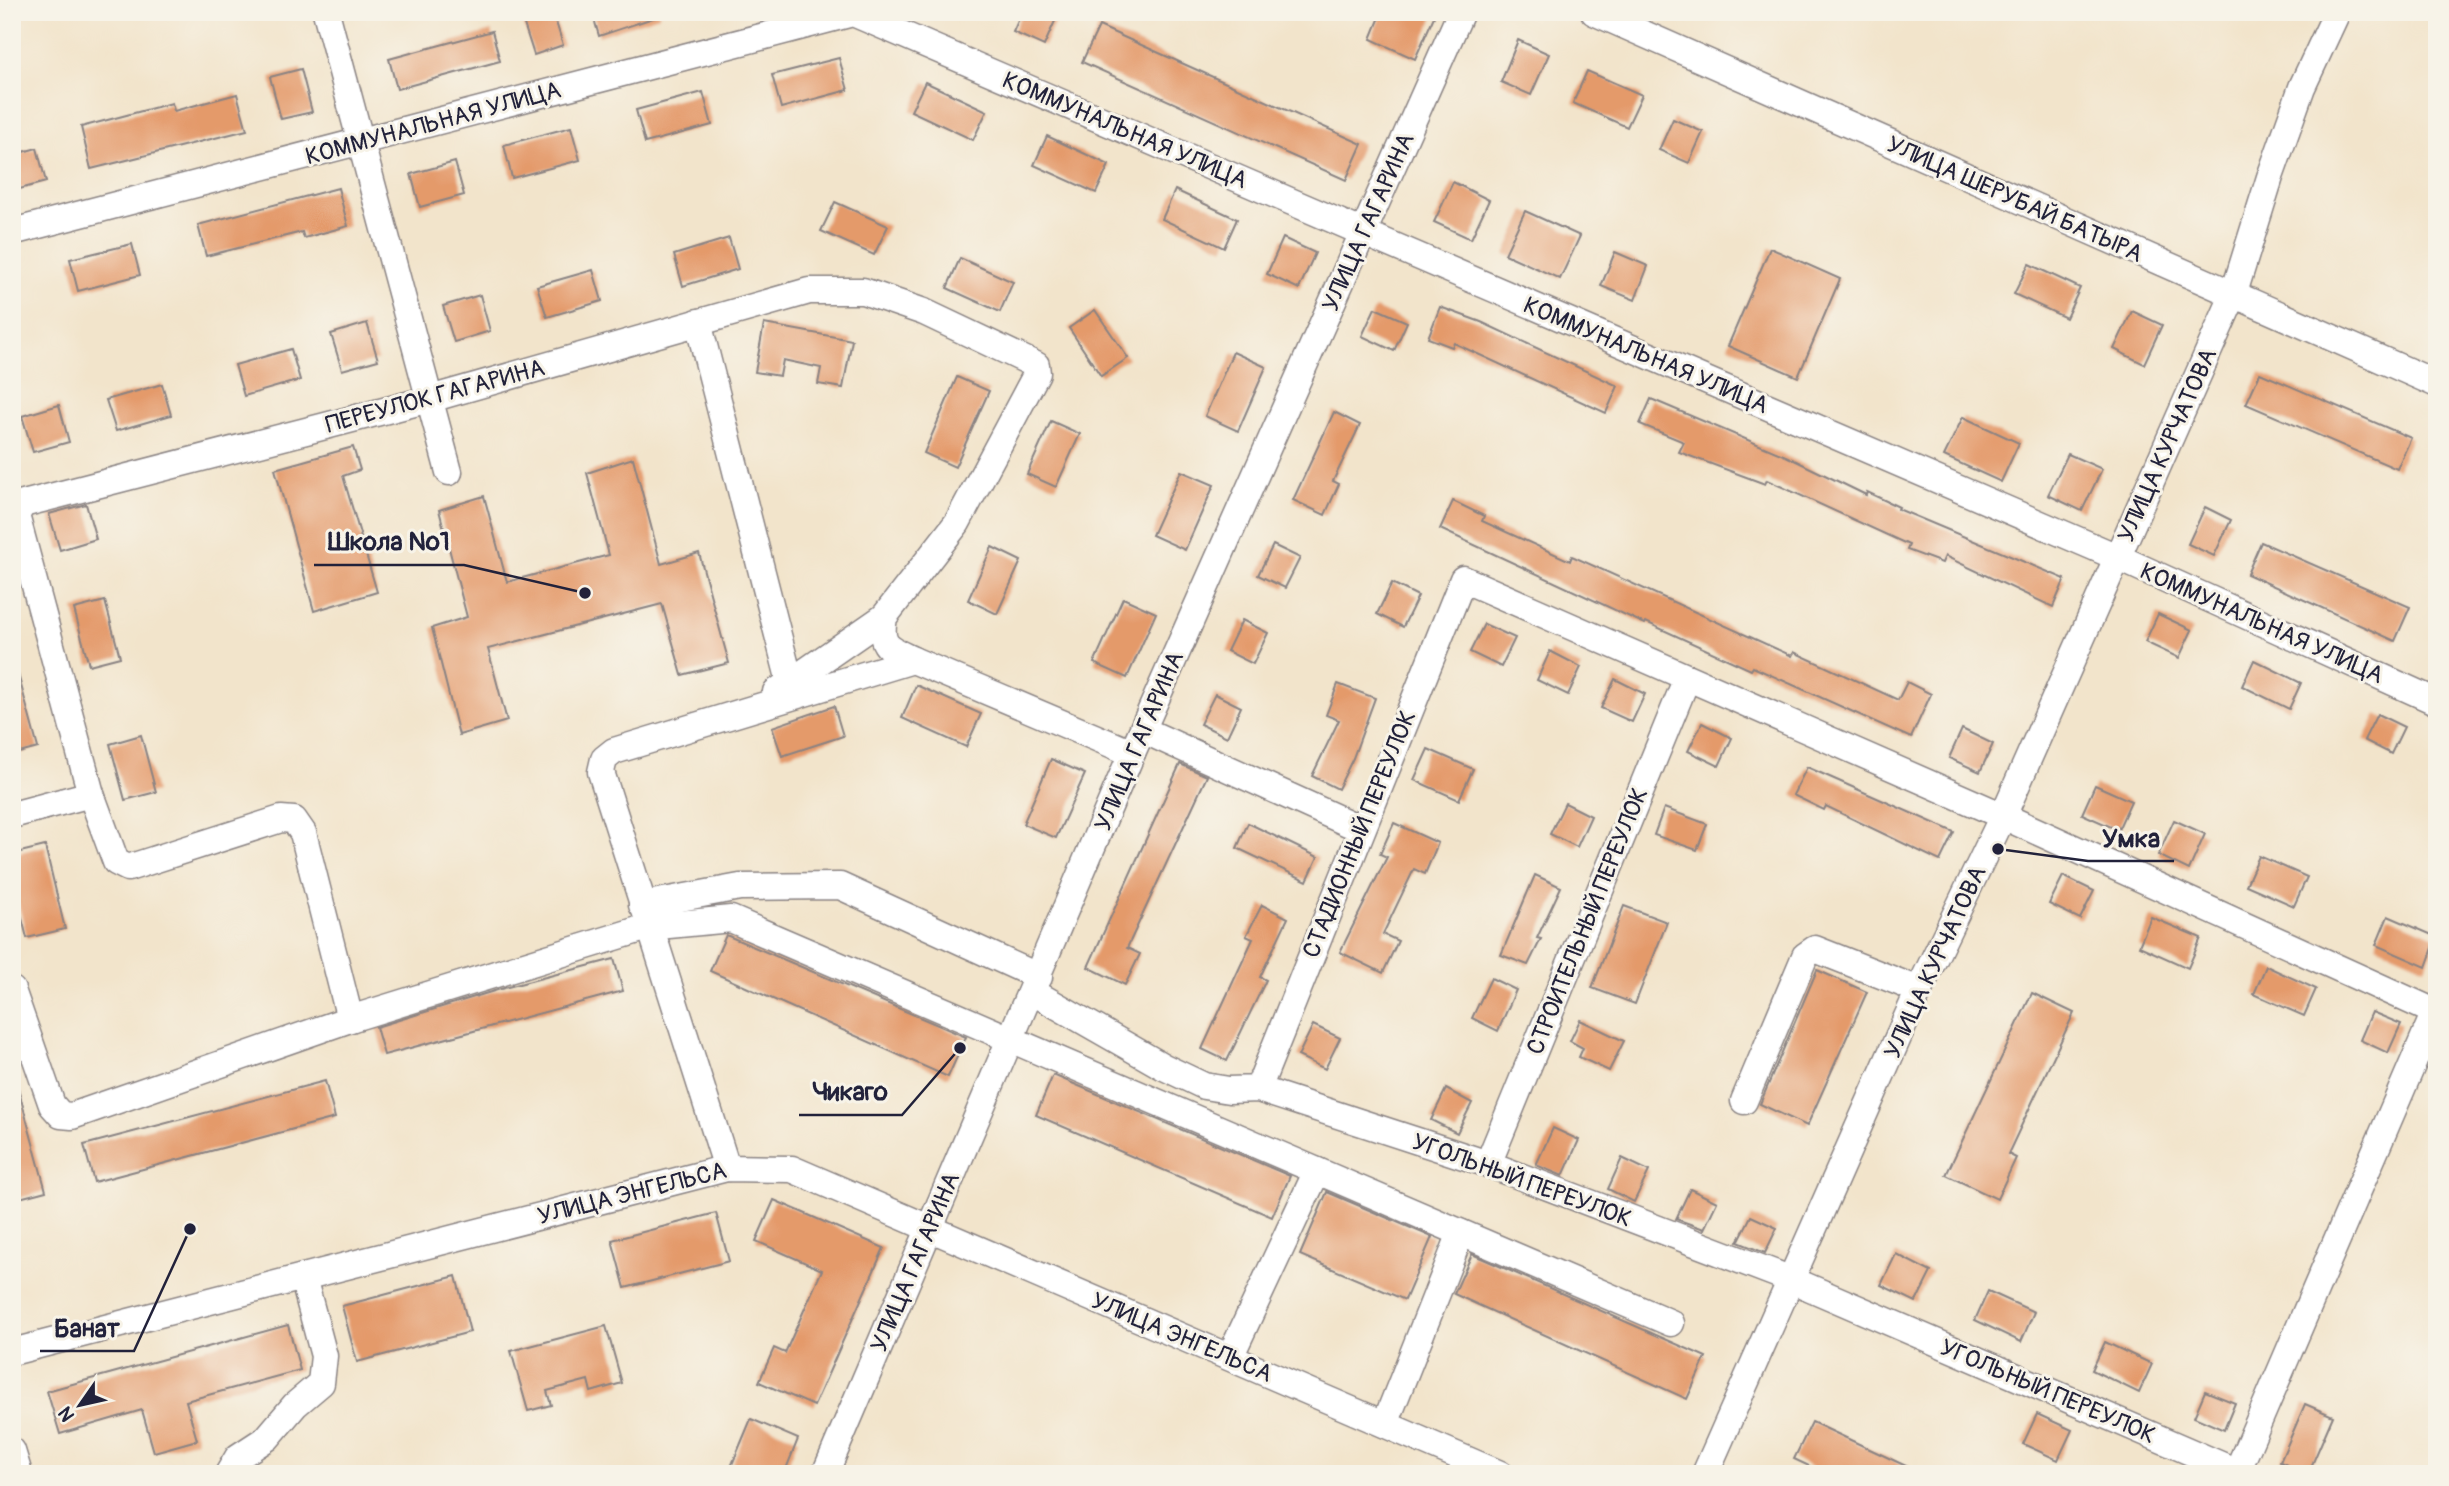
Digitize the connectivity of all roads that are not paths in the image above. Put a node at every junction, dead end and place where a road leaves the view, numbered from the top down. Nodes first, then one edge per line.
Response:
1 (326, 12) edge
2 (1461, 12) edge
3 (1594, 12) edge
4 (2337, 12) edge
5 (853, 13) edge
6 (360, 142) junction
7 (12, 232) edge
8 (1363, 233) junction
9 (2233, 296) junction
10 (698, 322) junction
11 (2437, 384) edge
12 (430, 399) junction
13 (449, 472) dead end
14 (2118, 557) junction
15 (884, 617) junction
16 (913, 660) junction
17 (1687, 678) junction
18 (790, 682) junction
19 (2437, 702) edge
20 (757, 705) junction
21 (1138, 742) junction
22 (91, 794) junction
23 (12, 815) edge
24 (2003, 816) junction
25 (1361, 829) junction
26 (645, 916) junction
27 (1036, 984) junction
28 (12, 990) edge
29 (1919, 990) junction
30 (350, 1018) junction
31 (1010, 1041) junction
32 (1258, 1089) junction
33 (1744, 1101) dead end
34 (1488, 1164) junction
35 (727, 1167) junction
36 (1317, 1171) junction
37 (929, 1228) junction
38 (1461, 1233) junction
39 (303, 1277) junction
40 (1792, 1280) junction
41 (1671, 1323) dead end
42 (12, 1352) edge
43 (1230, 1357) junction
44 (1385, 1424) junction
45 (12, 1451) edge
46 (19, 1474) edge
47 (228, 1474) edge
48 (825, 1474) edge
49 (1500, 1474) edge
50 (1705, 1474) edge

1 - 6 street
2 - 8 street, УЛИЦА ГАГАРИНА
3 - 9 street, УЛИЦА ШЕРУБАЙ БАТЫРА
4 - 9 street, УЛИЦА КУРЧАТОВА
5 - 6 street, КОММУНАЛЬНАЯ УЛИЦА
5 - 8 street, КОММУНАЛЬНАЯ УЛИЦА
6 - 7 street, КОММУНАЛЬНАЯ УЛИЦА
6 - 12 street
8 - 14 street, КОММУНАЛЬНАЯ УЛИЦА
8 - 21 street, УЛИЦА ГАГАРИНА
9 - 11 street, УЛИЦА ШЕРУБАЙ БАТЫРА
9 - 14 street, УЛИЦА КУРЧАТОВА
10 - 12 street, ПЕРЕУЛОК ГАГАРИНА
10 - 15 street, ПЕРЕУЛОК ГАГАРИНА
10 - 18 street
12 - 13 street
12 - 22 street, ПЕРЕУЛОК ГАГАРИНА
14 - 19 street, КОММУНАЛЬНАЯ УЛИЦА
14 - 24 street, УЛИЦА КУРЧАТОВА
15 - 16 street
15 - 18 street
16 - 20 street
16 - 21 street
17 - 24 street
17 - 25 street, СТАДИОННЫЙ ПЕРЕУЛОК
17 - 34 street, СТРОИТЕЛЬНЫЙ ПЕРЕУЛОК
18 - 20 street
20 - 26 street
21 - 25 street
21 - 27 street, УЛИЦА ГАГАРИНА
22 - 23 street
22 - 30 street
24 - 29 street, УЛИЦА КУРЧАТОВА
24 - 40 street, УГОЛЬНЫЙ ПЕРЕУЛОК
25 - 32 street, СТАДИОННЫЙ ПЕРЕУЛОК
26 - 27 street, УГОЛЬНЫЙ ПЕРЕУЛОК
26 - 30 street
26 - 31 street
26 - 35 street
27 - 31 street, УЛИЦА ГАГАРИНА
27 - 32 street, УГОЛЬНЫЙ ПЕРЕУЛОК
28 - 30 street
29 - 33 street
29 - 40 street, УЛИЦА КУРЧАТОВА
31 - 36 street
31 - 37 street, УЛИЦА ГАГАРИНА
32 - 34 street, УГОЛЬНЫЙ ПЕРЕУЛОК
34 - 40 street, УГОЛЬНЫЙ ПЕРЕУЛОК
35 - 37 street, УЛИЦА ЭНГЕЛЬСА
35 - 39 street, УЛИЦА ЭНГЕЛЬСА
36 - 38 street
36 - 43 street
37 - 43 street, УЛИЦА ЭНГЕЛЬСА
37 - 48 street, УЛИЦА ГАГАРИНА
38 - 41 street
38 - 44 street
39 - 42 street, УЛИЦА ЭНГЕЛЬСА
39 - 47 street
40 - 50 street, УЛИЦА КУРЧАТОВА
43 - 44 street, УЛИЦА ЭНГЕЛЬСА
44 - 49 street, УЛИЦА ЭНГЕЛЬСА
45 - 46 street

